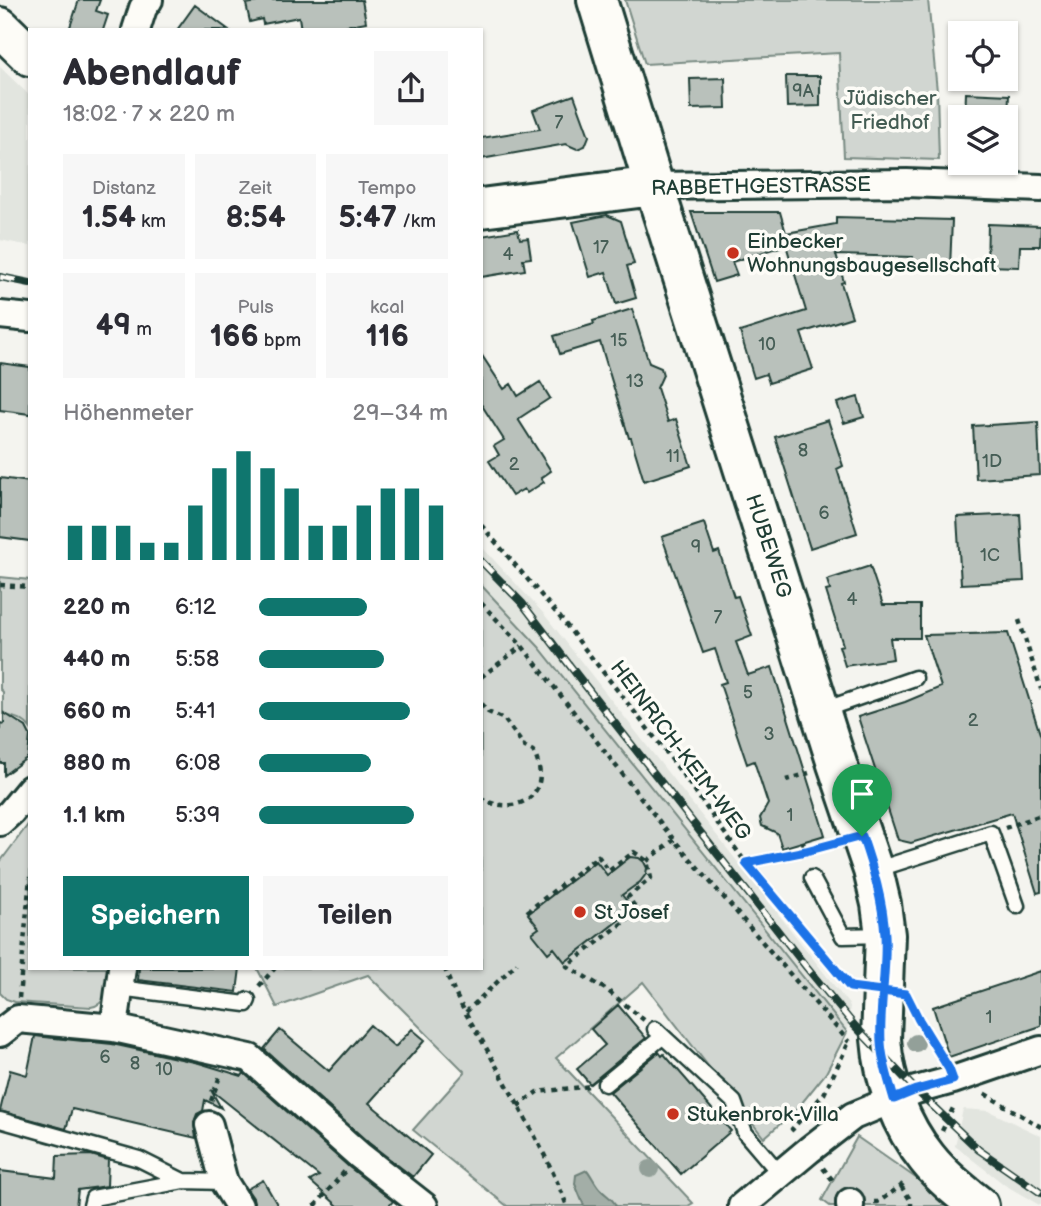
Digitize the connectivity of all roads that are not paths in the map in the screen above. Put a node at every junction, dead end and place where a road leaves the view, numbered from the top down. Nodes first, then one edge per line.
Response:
1 (149, 0) edge
2 (597, 0) edge
3 (137, 28) edge
4 (654, 186) junction
5 (1041, 188) edge
6 (483, 208) edge
7 (0, 315) edge
8 (28, 318) edge
9 (915, 678) dead end
10 (821, 710) junction
11 (28, 791) edge
12 (0, 822) edge
13 (868, 853) junction
14 (812, 878) dead end
15 (1017, 906) dead end
16 (885, 935) junction
17 (120, 978) edge
18 (252, 994) road end
19 (9, 1026) edge
20 (114, 1028) junction
21 (1041, 1050) edge
22 (606, 1084) road end
23 (894, 1099) junction
24 (0, 1120) edge
25 (209, 1125) road end
26 (780, 1174) junction
27 (183, 1181) junction
28 (224, 1182) junction
29 (91, 1206) edge
30 (239, 1206) edge
31 (424, 1206) edge
32 (742, 1206) edge
33 (979, 1206) edge

1 - 3 street
2 - 4 street, HUBEWEG
4 - 5 street, RABBETHGESTRASSE
4 - 6 street, RABBETHGESTRASSE
4 - 10 street, HUBEWEG
7 - 8 street
9 - 10 lane
10 - 13 street, HUBEWEG
11 - 12 street
13 - 15 lane
13 - 16 street, HUBEWEG
14 - 16 lane
16 - 23 street, HUBEWEG
17 - 18 lane
17 - 20 street
19 - 20 street
20 - 31 street
21 - 23 street
22 - 26 lane
23 - 26 street
23 - 33 street, HUBEWEG
24 - 27 lane
25 - 28 street
26 - 32 street
27 - 28 lane
27 - 29 lane
28 - 30 street

